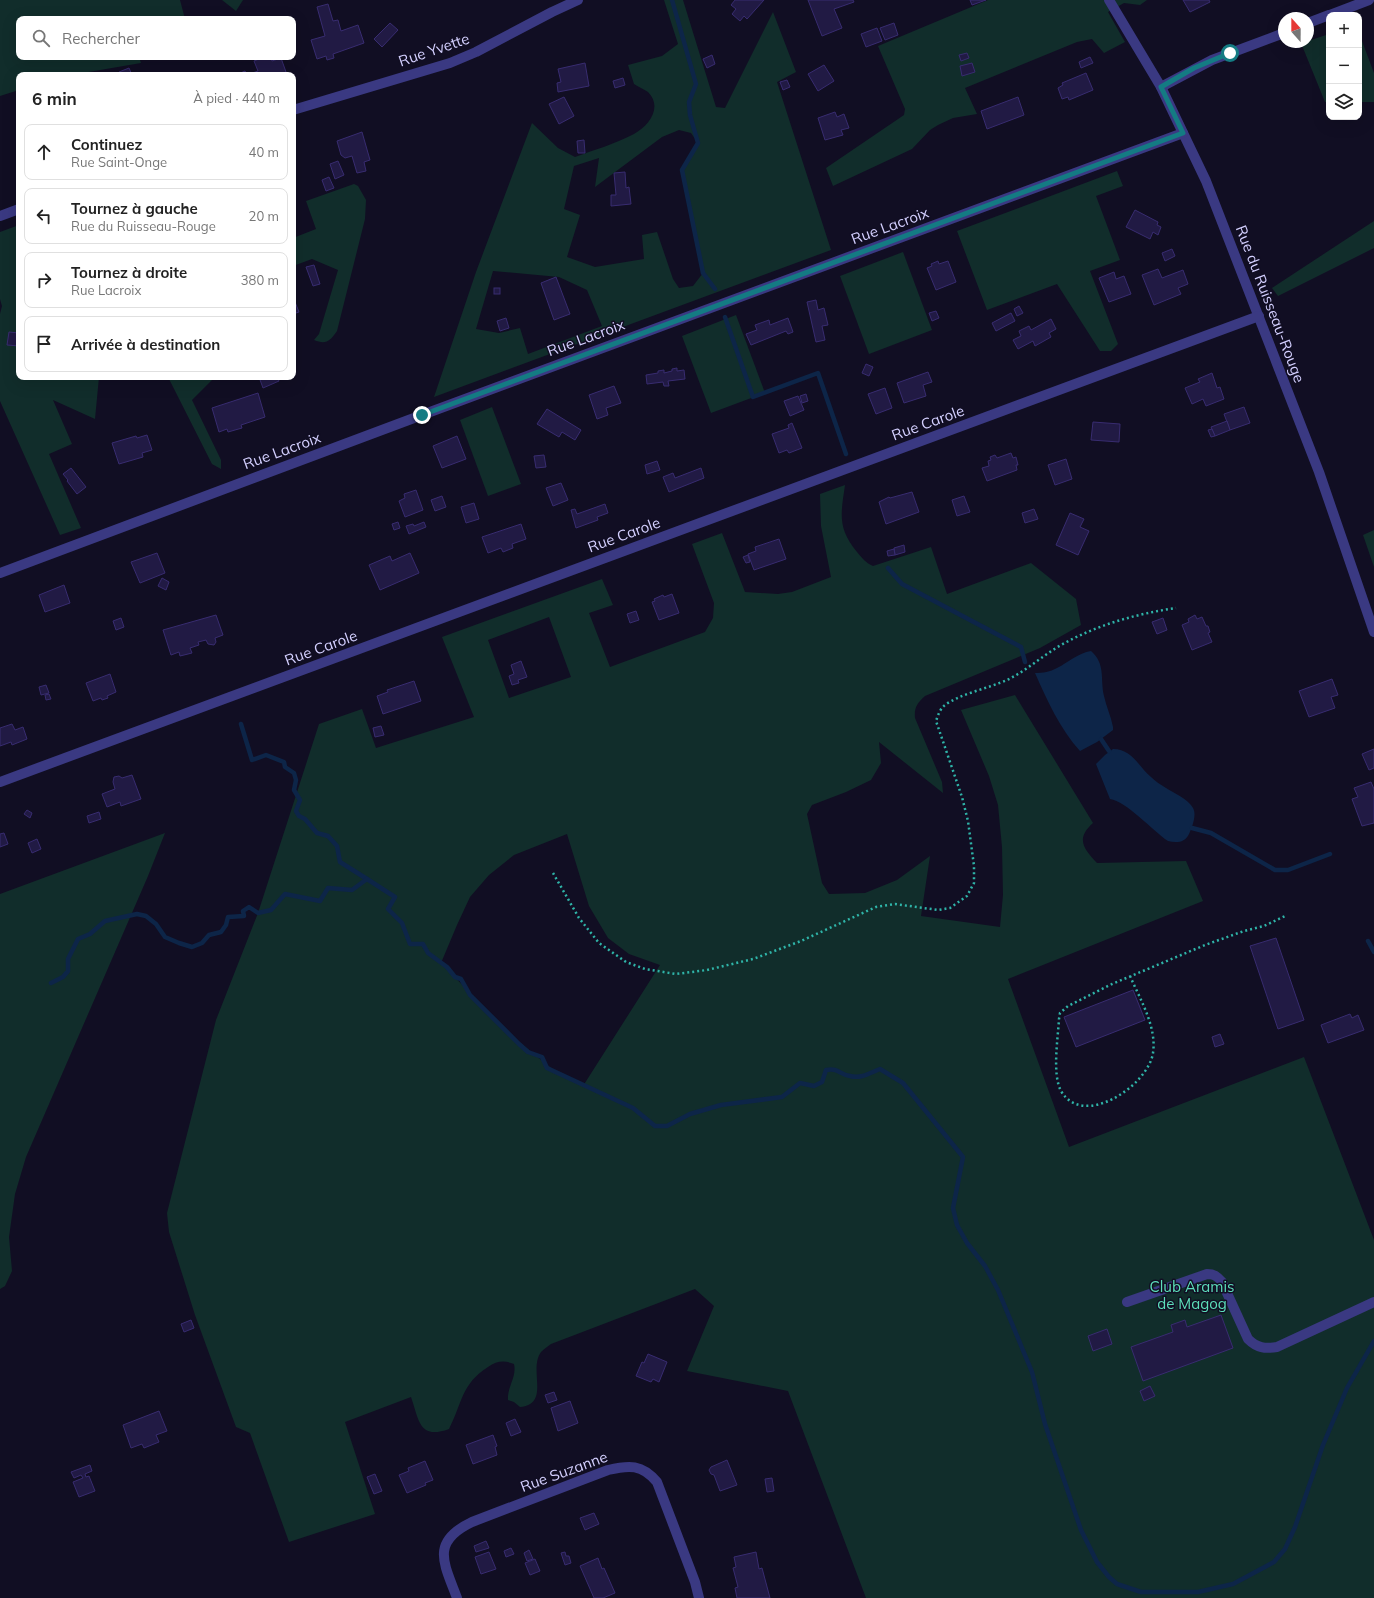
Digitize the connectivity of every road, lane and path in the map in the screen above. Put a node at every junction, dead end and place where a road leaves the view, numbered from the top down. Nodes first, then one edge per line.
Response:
1 (578, 0) edge
2 (1109, 0) edge
3 (1369, 0) edge
4 (1337, 12) edge
5 (1326, 16) edge
6 (1314, 21) edge
7 (1278, 35) edge
8 (1161, 87) junction
9 (296, 109) edge
10 (1183, 133) junction
11 (16, 210) edge
12 (0, 216) edge
13 (1259, 316) junction
14 (0, 573) edge
15 (1176, 608) dead end
16 (1374, 632) edge
17 (0, 782) edge
18 (553, 873) dead end
19 (1285, 916) dead end
20 (1130, 976) junction
21 (1127, 1302) dead end
22 (1374, 1302) edge
23 (457, 1598) edge
24 (699, 1598) edge

1 - 9 street, Rue Yvette
2 - 8 street, Rue du Ruisseau-Rouge
3 - 4 street
5 - 6 street
7 - 8 street
8 - 10 street, Rue du Ruisseau-Rouge
10 - 13 street, Rue du Ruisseau-Rouge
10 - 14 street, Rue Lacroix
11 - 12 street
13 - 16 street, Rue du Ruisseau-Rouge
13 - 17 street, Rue Carole
15 - 18 path
19 - 20 path
20 - 20 path
21 - 22 street
23 - 24 street, Rue Suzanne

